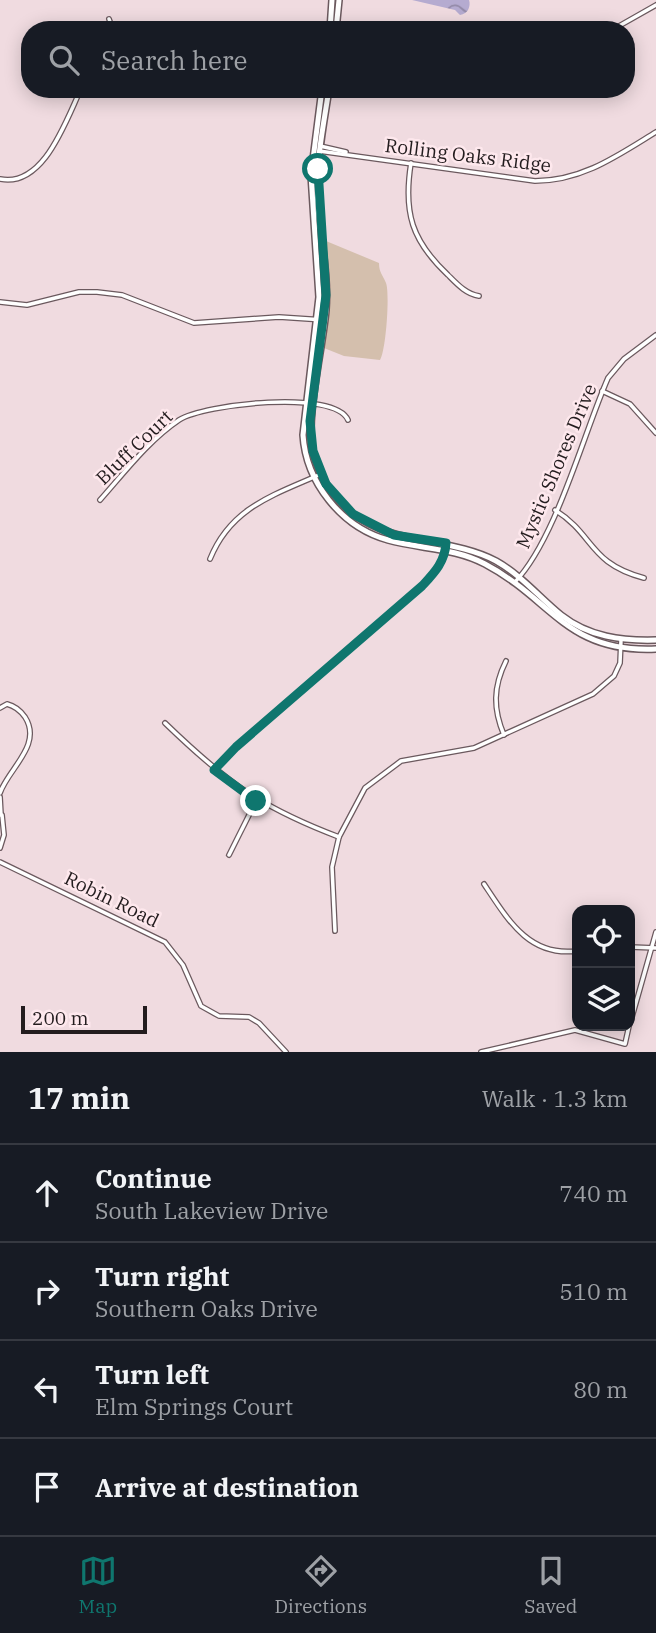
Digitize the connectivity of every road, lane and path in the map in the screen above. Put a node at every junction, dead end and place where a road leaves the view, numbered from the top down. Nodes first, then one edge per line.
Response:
1 (332, 0) edge
2 (338, 0) edge
3 (656, 5) edge
4 (333, 21) edge
5 (334, 21) edge
6 (628, 21) edge
7 (77, 98) edge
8 (322, 98) edge
9 (327, 98) edge
10 (656, 132) edge
11 (317, 148) junction
12 (411, 163) junction
13 (0, 179) edge
14 (479, 296) dead end
15 (0, 302) edge
16 (321, 320) junction
17 (656, 335) edge
18 (602, 391) junction
19 (307, 402) junction
20 (315, 403) junction
21 (348, 419) dead end
22 (656, 433) edge
23 (321, 474) junction
24 (314, 477) junction
25 (100, 500) dead end
26 (555, 510) junction
27 (446, 547) junction
28 (210, 559) dead end
29 (644, 578) dead end
30 (517, 580) junction
31 (621, 640) junction
32 (656, 640) edge
33 (622, 648) junction
34 (656, 649) edge
35 (506, 661) dead end
36 (0, 708) edge
37 (165, 723) dead end
38 (504, 735) junction
39 (214, 770) junction
40 (0, 795) edge
41 (256, 801) junction
42 (1, 815) edge
43 (339, 837) junction
44 (0, 848) edge
45 (229, 855) dead end
46 (0, 862) edge
47 (484, 884) dead end
48 (335, 931) dead end
49 (656, 932) edge
50 (635, 948) edge
51 (655, 950) edge
52 (572, 951) edge
53 (635, 1008) edge
54 (572, 1031) edge
55 (579, 1031) edge
56 (628, 1031) edge
57 (286, 1052) edge
58 (481, 1052) edge

1 - 4 street
2 - 5 street
3 - 6 street
7 - 13 street
8 - 11 street
9 - 11 street
10 - 12 street, Rolling Oaks Ridge
11 - 12 street, Rolling Oaks Ridge
11 - 16 street
12 - 14 street
15 - 16 street
16 - 19 street
16 - 20 street
17 - 18 street, Mystic Shores Drive
18 - 22 street
18 - 26 street, Mystic Shores Drive
19 - 20 street, Bluff Court
19 - 24 street
19 - 25 street, Bluff Court
20 - 21 street, Bluff Court
20 - 23 street
23 - 24 street
23 - 27 street
24 - 27 street
24 - 28 street
26 - 29 street
26 - 30 street, Mystic Shores Drive
27 - 30 street
27 - 39 street
30 - 31 street
30 - 33 street
31 - 32 street
31 - 33 street
33 - 34 street
33 - 38 street
35 - 38 street
36 - 40 street
37 - 39 street
38 - 43 street
39 - 41 street
40 - 42 street
41 - 43 street
41 - 45 street
42 - 44 street
43 - 48 street
46 - 57 street, Robin Road
47 - 52 street
49 - 51 street
50 - 51 street
51 - 53 street
54 - 58 street
55 - 56 street

